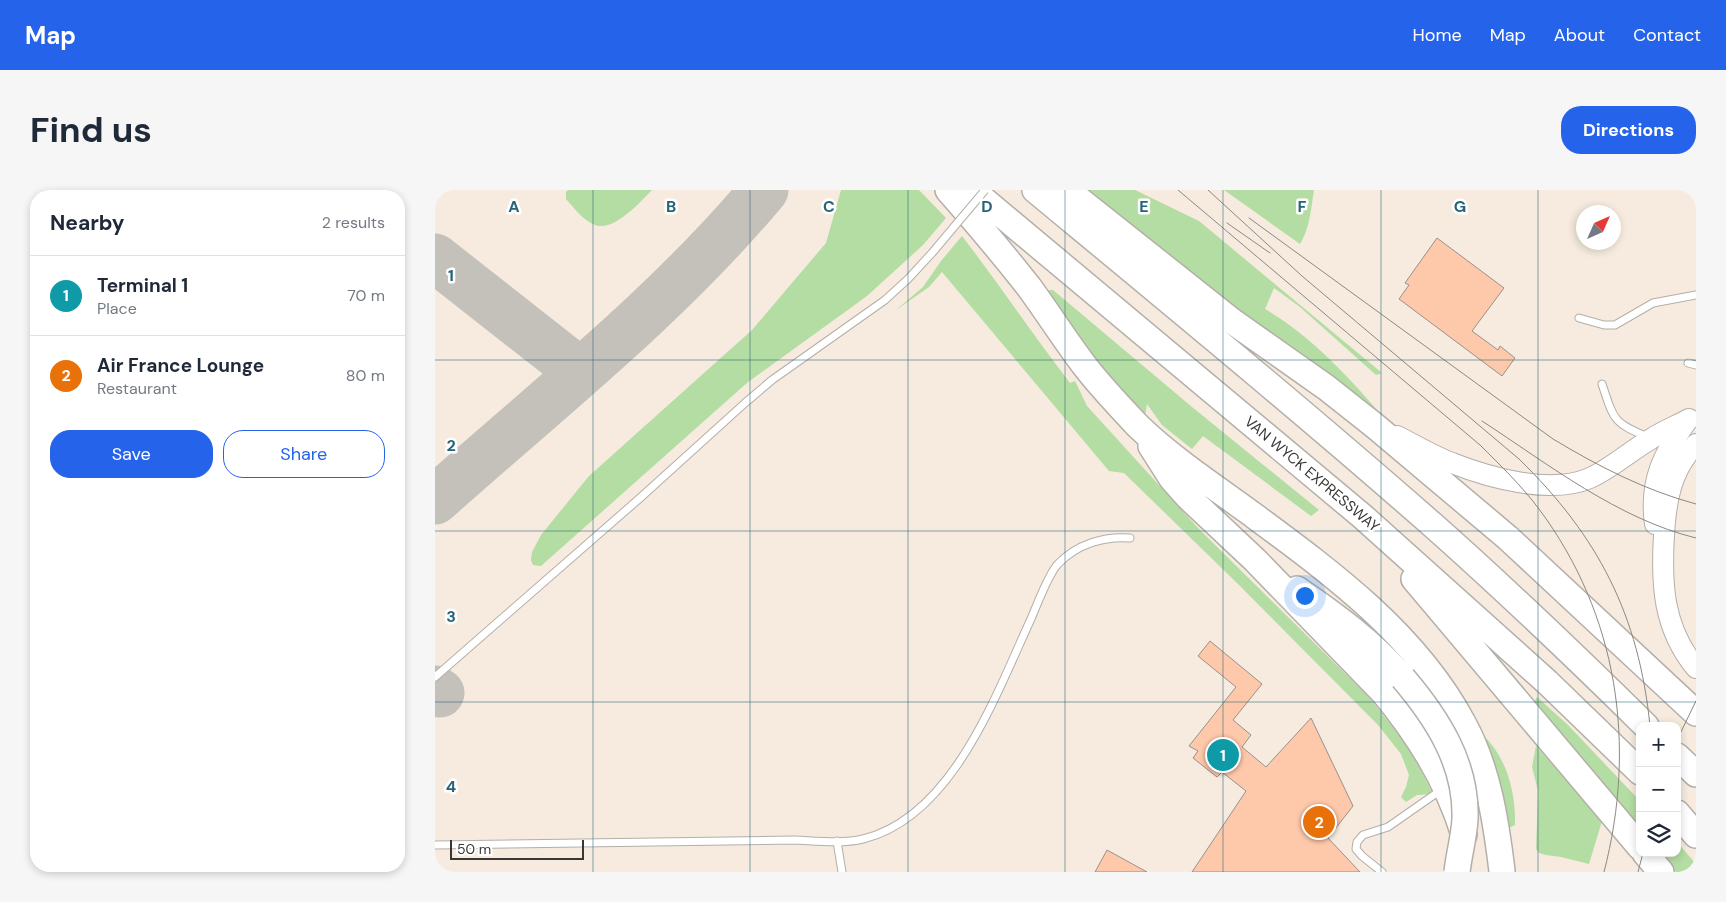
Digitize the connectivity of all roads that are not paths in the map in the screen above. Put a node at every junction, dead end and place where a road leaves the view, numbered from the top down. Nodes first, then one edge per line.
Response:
1 (948, 190) edge
2 (972, 190) edge
3 (985, 190) edge
4 (1035, 190) edge
5 (1067, 190) edge
6 (1696, 295) edge
7 (1579, 318) dead end
8 (1688, 363) dead end
9 (1696, 365) edge
10 (1602, 384) dead end
11 (1375, 426) junction
12 (1139, 427) junction
13 (1651, 438) junction
14 (1696, 445) edge
15 (1362, 516) junction
16 (1130, 538) dead end
17 (1255, 560) junction
18 (1662, 570) junction
19 (1696, 668) edge
20 (435, 677) edge
21 (1696, 713) edge
22 (1642, 722) edge
23 (1681, 760) edge
24 (1636, 767) edge
25 (1696, 774) edge
26 (1445, 787) junction
27 (1681, 811) edge
28 (1681, 818) edge
29 (1696, 825) edge
30 (1696, 835) edge
31 (837, 841) junction
32 (1636, 842) edge
33 (435, 845) edge
34 (1648, 857) edge
35 (842, 872) edge
36 (1382, 872) edge
37 (1457, 872) edge
38 (1469, 872) edge
39 (1501, 872) edge
40 (1661, 872) edge

1 - 12 highway
2 - 15 highway, VAN WYCK EXPRESSWAY
3 - 20 lane, bridge
4 - 22 highway
5 - 11 highway
6 - 7 lane
8 - 9 lane
10 - 13 lane
11 - 13 street
11 - 21 highway
12 - 17 highway
12 - 39 highway
13 - 18 street
14 - 18 street
15 - 24 highway, VAN WYCK EXPRESSWAY
15 - 32 highway
16 - 31 lane
17 - 26 highway
17 - 37 highway, bridge
18 - 19 street
23 - 25 highway
26 - 36 lane
26 - 38 highway
27 - 29 highway
28 - 30 highway
31 - 33 lane
31 - 35 lane
34 - 40 highway

